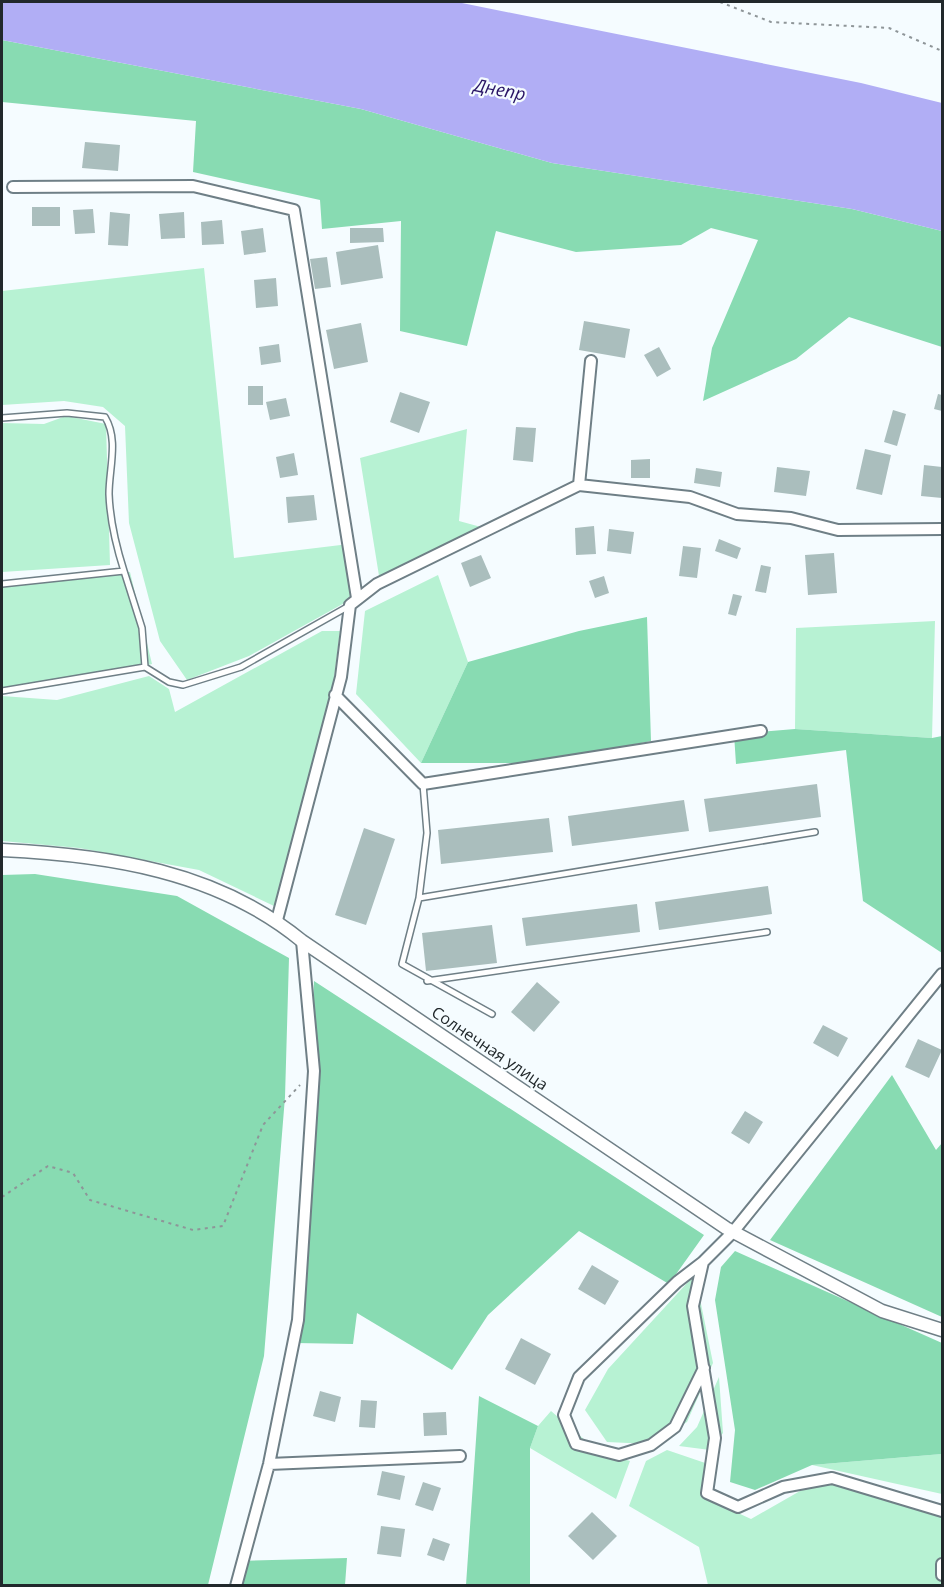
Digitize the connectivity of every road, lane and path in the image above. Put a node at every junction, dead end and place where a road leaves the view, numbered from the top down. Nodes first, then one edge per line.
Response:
1 (720, 2) edge
2 (942, 51) edge
3 (13, 187) dead end
4 (591, 361) dead end
5 (2, 418) edge
6 (579, 485) junction
7 (942, 529) edge
8 (124, 571) junction
9 (2, 584) edge
10 (354, 601) junction
11 (145, 667) junction
12 (2, 691) edge
13 (335, 695) junction
14 (761, 731) dead end
15 (423, 784) junction
16 (815, 832) dead end
17 (2, 850) edge
18 (419, 898) junction
19 (277, 920) junction
20 (767, 932) dead end
21 (302, 941) junction
22 (942, 974) edge
23 (428, 981) junction
24 (492, 1014) dead end
25 (314, 1071) junction
26 (2, 1197) edge
27 (733, 1232) junction
28 (703, 1262) junction
29 (942, 1330) edge
30 (704, 1368) junction
31 (460, 1456) dead end
32 (269, 1464) junction
33 (942, 1511) edge
34 (942, 1564) edge
35 (942, 1575) edge
36 (236, 1586) edge

1 - 2 path
3 - 10 street
4 - 6 street
5 - 8 lane
6 - 7 street
6 - 10 street
8 - 9 lane
8 - 11 lane
10 - 11 lane
10 - 13 street
11 - 12 lane
13 - 15 street
13 - 19 street
14 - 15 street
15 - 18 lane
16 - 18 lane
17 - 19 street, Солнечная улица
18 - 23 lane
19 - 21 street, Солнечная улица
20 - 23 lane
21 - 25 street
21 - 27 street, Солнечная улица
22 - 27 street
23 - 24 lane
25 - 26 path
25 - 32 street
27 - 28 street
27 - 29 street, Солнечная улица
28 - 30 street
28 - 30 street
30 - 33 street
31 - 32 street
32 - 36 street
34 - 35 street

